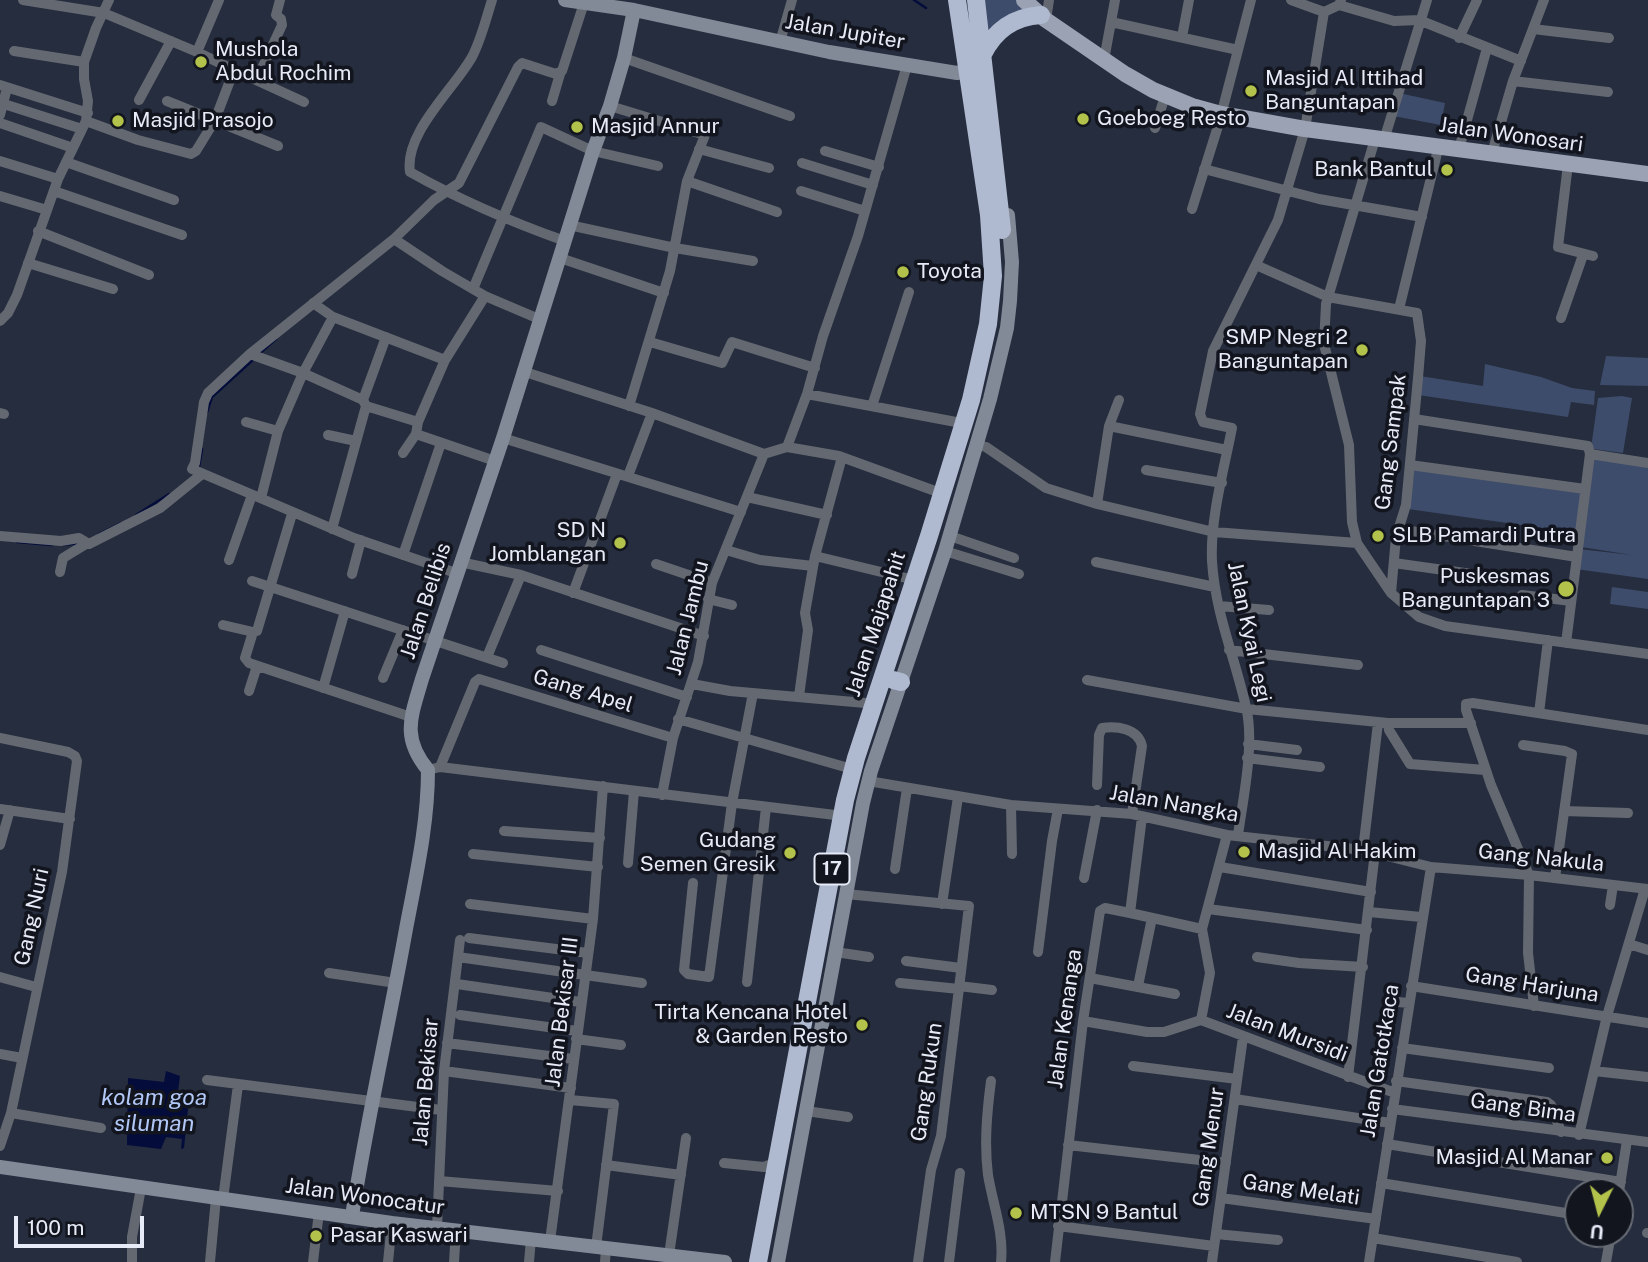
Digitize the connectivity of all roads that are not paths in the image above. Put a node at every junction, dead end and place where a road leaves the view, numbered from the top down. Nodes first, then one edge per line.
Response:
1 (23, 0) edge
2 (109, 0) edge
3 (219, 0) edge
4 (280, 0) edge
5 (492, 0) edge
6 (565, 0) edge
7 (792, 0) edge
8 (957, 0) edge
9 (976, 0) edge
10 (1024, 0) edge
11 (1115, 0) edge
12 (1189, 0) edge
13 (1251, 0) edge
14 (1291, 0) edge
15 (1427, 0) edge
16 (1477, 0) edge
17 (1544, 0) edge
18 (45, 1) edge
19 (1340, 2) edge
20 (584, 3) junction
21 (78, 4) edge
22 (635, 5) edge
23 (1045, 12) edge
24 (1324, 12) junction
25 (104, 13) junction
26 (1419, 20) junction
27 (1111, 22) junction
28 (1533, 29) junction
29 (1182, 37) junction
30 (1459, 38) junction
31 (1609, 38) dead end
32 (171, 41) junction
33 (780, 42) junction
34 (1487, 48) junction
35 (1238, 50) junction
36 (14, 51) dead end
37 (197, 52) junction
38 (983, 54) junction
39 (624, 58) junction
40 (1104, 60) junction
41 (1521, 61) junction
42 (84, 62) junction
43 (907, 65) junction
44 (234, 70) junction
45 (968, 71) junction
46 (560, 74) junction
47 (257, 79) junction
48 (1513, 82) junction
49 (4, 87) edge
50 (1608, 92) dead end
51 (1165, 96) junction
52 (139, 100) dead end
53 (166, 101) dead end
54 (304, 102) dead end
55 (552, 102) dead end
56 (4, 104) junction
57 (610, 106) junction
58 (1221, 114) junction
59 (0, 115) edge
60 (790, 116) dead end
61 (215, 120) junction
62 (86, 121) junction
63 (0, 123) edge
64 (983, 126) junction
65 (1155, 128) dead end
66 (1305, 129) junction
67 (1380, 139) junction
68 (1439, 145) junction
69 (278, 146) dead end
70 (73, 148) junction
71 (699, 149) junction
72 (1459, 149) junction
73 (593, 150) junction
74 (825, 150) dead end
75 (1492, 153) junction
76 (0, 161) edge
77 (66, 162) junction
78 (802, 163) dead end
79 (1568, 164) junction
80 (658, 166) dead end
81 (879, 167) junction
82 (769, 168) dead end
83 (1204, 169) junction
84 (1648, 174) edge
85 (58, 179) junction
86 (687, 181) junction
87 (873, 185) junction
88 (54, 191) junction
89 (801, 191) dead end
90 (1287, 191) junction
91 (448, 192) junction
92 (0, 196) edge
93 (174, 200) dead end
94 (1355, 206) junction
95 (1192, 209) dead end
96 (47, 210) junction
97 (865, 211) junction
98 (777, 212) dead end
99 (1422, 217) junction
100 (504, 219) junction
101 (569, 225) junction
102 (37, 232) junction
103 (182, 235) dead end
104 (394, 239) junction
105 (565, 241) junction
106 (675, 248) junction
107 (560, 258) junction
108 (753, 261) dead end
109 (28, 263) junction
110 (1256, 265) junction
111 (149, 275) dead end
112 (113, 289) dead end
113 (473, 289) junction
114 (909, 292) dead end
115 (664, 293) junction
116 (485, 296) junction
117 (1328, 297) junction
118 (313, 303) junction
119 (1399, 309) junction
120 (333, 317) junction
121 (1561, 318) dead end
122 (539, 319) junction
123 (0, 321) edge
124 (386, 337) junction
125 (650, 342) junction
126 (250, 354) junction
127 (445, 359) junction
128 (815, 368) junction
129 (522, 371) junction
130 (303, 373) junction
131 (807, 394) junction
132 (1119, 400) dead end
133 (365, 403) junction
134 (629, 406) junction
135 (872, 406) junction
136 (652, 413) junction
137 (1415, 419) junction
138 (246, 422) dead end
139 (418, 422) junction
140 (956, 422) junction
141 (1109, 426) junction
142 (278, 431) junction
143 (416, 434) junction
144 (328, 435) dead end
145 (503, 438) junction
146 (356, 441) junction
147 (441, 443) junction
148 (978, 444) junction
149 (787, 447) junction
150 (1227, 450) junction
151 (403, 453) dead end
152 (764, 454) junction
153 (1590, 454) junction
154 (842, 457) junction
155 (495, 461) junction
156 (1648, 463) edge
157 (1410, 465) junction
158 (1146, 470) dead end
159 (199, 473) junction
160 (623, 475) junction
161 (1222, 483) junction
162 (1585, 489) junction
163 (936, 491) junction
164 (257, 497) junction
165 (747, 497) junction
166 (1097, 504) junction
167 (741, 512) junction
168 (292, 513) junction
169 (827, 515) junction
170 (332, 528) junction
171 (1398, 529) junction
172 (1214, 532) junction
173 (0, 536) edge
174 (361, 540) junction
175 (941, 540) junction
176 (85, 543) junction
177 (1357, 543) junction
178 (726, 550) junction
179 (403, 555) junction
180 (1577, 557) junction
181 (1014, 558) dead end
182 (229, 560) dead end
183 (814, 561) junction
184 (1096, 562) dead end
185 (1394, 563) junction
186 (656, 564) dead end
187 (458, 568) junction
188 (60, 572) dead end
189 (352, 574) dead end
190 (1019, 574) dead end
191 (521, 575) junction
192 (1472, 575) dead end
193 (906, 578) junction
194 (252, 581) dead end
195 (712, 583) junction
196 (270, 586) junction
197 (1215, 587) junction
198 (573, 593) junction
199 (1391, 593) junction
200 (1522, 596) dead end
201 (708, 598) junction
202 (1571, 601) junction
203 (732, 605) dead end
204 (1219, 606) junction
205 (1269, 610) dead end
206 (345, 611) junction
207 (223, 625) dead end
208 (403, 630) junction
209 (253, 632) junction
210 (704, 636) junction
211 (1548, 640) junction
212 (435, 641) junction
213 (1566, 643) junction
214 (541, 650) dead end
215 (1229, 650) junction
216 (1648, 654) edge
217 (487, 657) junction
218 (503, 663) dead end
219 (1358, 665) dead end
220 (257, 666) junction
221 (383, 678) dead end
222 (1087, 680) dead end
223 (897, 681) junction
224 (692, 684) junction
225 (323, 688) junction
226 (249, 691) dead end
227 (753, 693) junction
228 (799, 696) junction
229 (687, 697) junction
230 (865, 703) junction
231 (1247, 709) junction
232 (1539, 713) junction
233 (411, 717) junction
234 (678, 719) junction
235 (1383, 723) junction
236 (1471, 723) junction
237 (1648, 730) edge
238 (743, 737) junction
239 (0, 738) edge
240 (673, 738) junction
241 (1248, 744) junction
242 (1522, 745) dead end
243 (1297, 750) dead end
244 (1247, 758) junction
245 (845, 767) junction
246 (1320, 767) dead end
247 (434, 769) junction
248 (1485, 770) junction
249 (869, 781) junction
250 (1097, 785) dead end
251 (603, 786) junction
252 (907, 788) junction
253 (634, 790) junction
254 (662, 795) junction
255 (958, 797) junction
256 (732, 803) junction
257 (1011, 804) junction
258 (766, 807) junction
259 (1058, 808) junction
260 (5, 809) edge
261 (1097, 810) junction
262 (1564, 811) junction
263 (1628, 813) dead end
264 (835, 815) junction
265 (1137, 815) junction
266 (70, 819) junction
267 (504, 831) dead end
268 (1227, 835) junction
269 (1238, 835) junction
270 (600, 838) junction
271 (0, 845) edge
272 (1363, 850) junction
273 (1375, 852) junction
274 (473, 854) dead end
275 (1012, 854) dead end
276 (628, 863) dead end
277 (598, 867) junction
278 (1220, 867) junction
279 (1431, 867) junction
280 (895, 869) dead end
281 (1529, 875) junction
282 (1084, 878) dead end
283 (1555, 878) junction
284 (694, 883) dead end
285 (1613, 885) junction
286 (1647, 889) edge
287 (1371, 892) junction
288 (846, 894) junction
289 (470, 904) dead end
290 (942, 904) junction
291 (1610, 905) dead end
292 (1208, 909) junction
293 (1368, 912) junction
294 (1130, 913) junction
295 (1422, 917) junction
296 (1152, 918) junction
297 (593, 919) junction
298 (1202, 929) junction
299 (1367, 930) junction
300 (1629, 944) junction
301 (1648, 950) edge
302 (835, 952) junction
303 (1038, 952) dead end
304 (589, 954) junction
305 (458, 957) junction
306 (869, 957) dead end
307 (1257, 957) dead end
308 (906, 961) dead end
309 (1363, 967) junction
310 (961, 968) junction
311 (329, 973) dead end
312 (586, 974) junction
313 (0, 977) edge
314 (1090, 978) junction
315 (747, 982) dead end
316 (900, 982) dead end
317 (396, 983) junction
318 (642, 983) dead end
319 (457, 985) dead end
320 (1138, 986) junction
321 (1411, 986) junction
322 (36, 987) junction
323 (959, 988) junction
324 (992, 990) dead end
325 (1175, 994) dead end
326 (1388, 1001) dead end
327 (580, 1002) junction
328 (1408, 1003) junction
329 (1534, 1006) junction
330 (460, 1015) dead end
331 (1607, 1016) junction
332 (820, 1018) junction
333 (1201, 1020) junction
334 (1083, 1021) junction
335 (1648, 1023) edge
336 (576, 1035) junction
337 (1243, 1037) junction
338 (447, 1043) junction
339 (621, 1045) dead end
340 (1402, 1048) junction
341 (0, 1054) edge
342 (22, 1058) junction
343 (573, 1059) junction
344 (1133, 1066) dead end
345 (1549, 1068) dead end
346 (1594, 1071) junction
347 (443, 1072) junction
348 (1348, 1077) junction
349 (1648, 1077) edge
350 (1237, 1079) junction
351 (207, 1080) dead end
352 (991, 1081) dead end
353 (1396, 1081) junction
354 (238, 1084) junction
355 (571, 1088) junction
356 (1395, 1093) junction
357 (1235, 1099) junction
358 (570, 1100) junction
359 (373, 1101) junction
360 (799, 1104) junction
361 (1392, 1109) junction
362 (441, 1110) junction
363 (11, 1113) junction
364 (848, 1117) dead end
365 (1390, 1123) junction
366 (790, 1126) junction
367 (101, 1128) dead end
368 (1560, 1132) junction
369 (1579, 1135) junction
370 (686, 1138) dead end
371 (1628, 1140) junction
372 (1648, 1142) edge
373 (1387, 1144) junction
374 (1068, 1145) junction
375 (0, 1146) edge
376 (724, 1163) dead end
377 (1226, 1163) junction
378 (769, 1164) junction
379 (606, 1166) junction
380 (0, 1167) edge
381 (960, 1173) dead end
382 (681, 1175) junction
383 (1571, 1178) edge
384 (1622, 1178) edge
385 (439, 1181) junction
386 (1381, 1183) junction
387 (141, 1188) junction
388 (558, 1191) junction
389 (220, 1198) junction
390 (1221, 1198) junction
391 (318, 1212) junction
392 (1564, 1213) edge
393 (352, 1216) junction
394 (1376, 1219) junction
395 (393, 1223) junction
396 (1058, 1226) junction
397 (437, 1228) junction
398 (457, 1230) junction
399 (1216, 1234) junction
400 (1373, 1238) junction
401 (531, 1239) junction
402 (1278, 1240) dead end
403 (550, 1241) junction
404 (1214, 1246) junction
405 (602, 1252) edge
406 (675, 1258) edge
407 (132, 1262) edge
408 (210, 1262) edge
409 (313, 1262) edge
410 (388, 1262) edge
411 (454, 1262) edge
412 (529, 1262) edge
413 (725, 1262) edge
414 (752, 1262) edge
415 (758, 1262) edge
416 (769, 1262) edge
417 (778, 1262) edge
418 (918, 1262) edge
419 (949, 1262) edge
420 (1000, 1262) edge
421 (1055, 1262) edge
422 (1212, 1262) edge
423 (1369, 1262) edge
424 (1517, 1262) edge

1 - 18 street
2 - 25 street
3 - 37 street
4 - 47 street
5 - 91 street
6 - 20 street, Jalan Jupiter
7 - 33 street
8 - 45 highway, Jalan Majapahit / 17
9 - 38 highway, Jalan Majapahit / 17
10 - 23 main road, Jalan Wonosari
11 - 27 street
12 - 29 street
13 - 35 street
14 - 24 street
15 - 26 street
16 - 30 street
17 - 28 street
18 - 21 street
19 - 24 street
19 - 26 street
20 - 22 street, Jalan Jupiter
20 - 46 street
21 - 25 street
22 - 33 street, Jalan Jupiter
22 - 39 street, Jalan Belibis
23 - 38 highway
23 - 40 main road, Jalan Wonosari
24 - 66 street
25 - 32 street
25 - 42 street
26 - 30 street
26 - 67 street
27 - 29 street
27 - 40 street
28 - 31 street
28 - 41 street
29 - 35 street
30 - 34 street
32 - 37 street
32 - 52 street
33 - 43 street, Jalan Jupiter
34 - 41 street
34 - 72 street
35 - 58 street
36 - 42 street
37 - 44 street
38 - 64 highway, Jalan Majapahit / 17
39 - 57 street, Jalan Belibis
39 - 60 street
40 - 51 main road, Jalan Wonosari
41 - 48 street
42 - 62 street
43 - 45 street, Jalan Jupiter
43 - 81 street
44 - 47 street
44 - 61 street
45 - 64 highway, Jalan Majapahit / 17
46 - 55 street
46 - 91 street
47 - 54 street
48 - 50 street
48 - 75 street
49 - 56 street
49 - 62 street
51 - 58 main road, Jalan Wonosari
51 - 65 street
53 - 61 street
56 - 59 street
56 - 62 street
57 - 71 street
57 - 73 street, Jalan Belibis
58 - 66 main road, Jalan Wonosari
58 - 83 street
61 - 62 street
61 - 69 street
62 - 70 street
63 - 70 street
64 - 140 street
64 - 148 street
64 - 175 highway, Jalan Majapahit / 17
66 - 67 main road, Jalan Wonosari
66 - 90 street
67 - 68 main road, Jalan Wonosari
67 - 94 street
68 - 72 main road, Jalan Wonosari
68 - 99 street
70 - 77 street
71 - 82 street
71 - 86 street
72 - 75 main road, Jalan Wonosari
73 - 80 street
73 - 100 street
73 - 101 street, Jalan Belibis
74 - 81 street
75 - 79 main road, Jalan Wonosari
76 - 85 street
77 - 85 street
77 - 93 street
78 - 87 street
79 - 84 main road, Jalan Wonosari
79 - 121 street
81 - 87 street
83 - 90 street
83 - 95 street
85 - 88 street
86 - 98 street
86 - 106 street
87 - 97 street
88 - 96 street
88 - 103 street
89 - 97 street
90 - 94 street
90 - 110 street
91 - 100 street
91 - 104 street
92 - 96 street
94 - 99 street
94 - 117 street
96 - 102 street
97 - 128 street
99 - 119 street
100 - 105 street
100 - 113 street
101 - 105 street, Jalan Belibis
101 - 106 street
102 - 109 street
102 - 111 street
104 - 113 street
104 - 118 street
105 - 107 street, Jalan Belibis
106 - 108 street
106 - 115 street
107 - 115 street
107 - 122 street, Jalan Belibis
109 - 112 street
109 - 123 street
110 - 117 street
110 - 150 street, Jalan Kyai Legi
113 - 116 street
114 - 135 street
115 - 125 street
116 - 122 street
116 - 127 street
117 - 119 street
117 - 177 street
118 - 120 street
118 - 126 street
119 - 137 street, Gang Sampak
120 - 124 street
120 - 130 street
122 - 129 street, Jalan Belibis
124 - 127 street
124 - 133 street
125 - 128 street
125 - 134 street
126 - 130 street
126 - 159 street
127 - 139 street
128 - 131 street
129 - 134 street
129 - 145 street, Jalan Belibis
130 - 133 street
130 - 142 street
131 - 135 street
131 - 149 street
132 - 141 street
133 - 139 street
133 - 146 street
134 - 136 street
135 - 140 street
136 - 152 street
136 - 160 street
137 - 153 street
137 - 157 street, Gang Sampak
138 - 142 street
139 - 143 street
140 - 163 street
141 - 150 street
141 - 166 street
142 - 164 street
143 - 147 street
143 - 151 street
144 - 146 street
145 - 155 street, Jalan Belibis
145 - 160 street
146 - 170 street
147 - 155 street
147 - 179 street
148 - 166 street
148 - 175 street
149 - 152 street
149 - 154 street
150 - 161 street, Jalan Kyai Legi
152 - 165 street, Jalan Jambu
153 - 156 street
153 - 162 street
154 - 163 street
154 - 169 street
155 - 187 street, Jalan Belibis
157 - 162 street
157 - 171 street, Gang Sampak
158 - 161 street
159 - 164 street
159 - 176 street
160 - 167 street
160 - 198 street
161 - 172 street, Jalan Kyai Legi
162 - 180 street
163 - 193 street
164 - 168 street
164 - 182 street
165 - 167 street, Jalan Jambu
165 - 169 street
166 - 172 street
167 - 178 street, Jalan Jambu
168 - 170 street
168 - 196 street
169 - 183 street
170 - 174 street
171 - 180 street
171 - 185 street, Gang Sampak
172 - 177 street
172 - 197 street, Jalan Kyai Legi
173 - 176 street
174 - 179 street
174 - 189 street
175 - 181 street
175 - 190 street
175 - 223 highway, Jalan Majapahit / 17
175 - 360 highway, Jalan Majapahit / 17
176 - 188 street
177 - 199 street
178 - 183 street
178 - 195 street, Jalan Jambu
179 - 187 street
180 - 202 street
183 - 193 street
183 - 228 street
184 - 197 street
185 - 192 street
185 - 199 street, Gang Sampak
186 - 195 street
187 - 191 street
187 - 212 street, Jalan Belibis
191 - 198 street
191 - 217 street
193 - 230 street
194 - 196 street
195 - 201 street, Jalan Jambu
196 - 206 street
196 - 209 street
197 - 204 street, Jalan Kyai Legi
198 - 210 street
199 - 211 street
200 - 202 street
201 - 203 street
201 - 210 street, Jalan Jambu
202 - 213 street
204 - 205 street
204 - 215 street, Jalan Kyai Legi
206 - 208 street
206 - 225 street
207 - 209 street
208 - 212 street
208 - 221 street
209 - 220 street
210 - 224 street, Jalan Jambu
211 - 213 street
211 - 232 street
212 - 217 street
212 - 233 street, Jalan Belibis
213 - 216 street
214 - 229 street
215 - 219 street
215 - 231 street, Jalan Kyai Legi
217 - 218 street
220 - 225 street
220 - 226 street
222 - 231 street
223 - 249 street
223 - 332 highway, Jalan Majapahit / 17
224 - 227 street
224 - 229 street, Jalan Jambu
225 - 233 street
227 - 228 street
227 - 238 street
228 - 230 street
229 - 234 street, Jalan Jambu
230 - 245 street
231 - 235 street
231 - 241 street, Jalan Kyai Legi
232 - 236 street
232 - 237 street
233 - 247 street, Jalan Belibis
234 - 238 street
234 - 240 street, Jalan Jambu
235 - 236 street
235 - 248 street
235 - 272 street
236 - 248 street
238 - 245 street
238 - 256 street
239 - 266 street, Gang Nuri
240 - 247 street, Gang Apel
240 - 254 street, Jalan Jambu
241 - 243 street
241 - 244 street, Jalan Kyai Legi
242 - 262 street
244 - 246 street
244 - 269 street, Jalan Kyai Legi
245 - 264 street
247 - 251 street
247 - 317 street
248 - 281 street
249 - 252 street, Jalan Nangka
249 - 288 street
250 - 265 street
251 - 253 street
251 - 270 street, Jalan Bekisar III
252 - 255 street, Jalan Nangka
252 - 280 street
253 - 254 street
253 - 276 street
254 - 256 street
255 - 257 street, Jalan Nangka
255 - 290 street
256 - 258 street
256 - 284 street
257 - 259 street, Jalan Nangka
257 - 275 street
258 - 264 street
258 - 315 street
259 - 261 street, Jalan Nangka
259 - 303 street
260 - 266 street
260 - 271 street
261 - 265 street, Jalan Nangka
261 - 282 street
262 - 263 street
262 - 283 street
264 - 378 street
265 - 268 street, Jalan Nangka
265 - 294 street
266 - 322 street, Gang Nuri
267 - 270 street
268 - 269 street, Jalan Nangka
268 - 278 street
269 - 272 street, Jalan Nangka
270 - 277 street, Jalan Bekisar III
272 - 273 street, Jalan Nangka
273 - 279 street, Jalan Nangka
273 - 287 street
274 - 277 street
277 - 297 street, Jalan Bekisar III
278 - 287 street
278 - 292 street
279 - 281 street, Gang Nakula
279 - 295 street, Jalan Gatotkaca
281 - 283 street, Gang Nakula
281 - 329 street
283 - 285 street, Gang Nakula
285 - 286 street, Gang Nakula
285 - 291 street
286 - 300 street
287 - 293 street
288 - 290 street
288 - 302 street
289 - 297 street
290 - 310 street, Gang Rukun
292 - 298 street
292 - 299 street
293 - 295 street
293 - 299 street
294 - 296 street
294 - 314 street, Jalan Kenanga
295 - 321 street, Jalan Gatotkaca
296 - 298 street
296 - 320 street
297 - 304 street, Jalan Bekisar III
298 - 333 street
299 - 309 street
300 - 301 street
300 - 331 street
302 - 306 street
302 - 332 street
304 - 305 street, Jalan Bekisar
304 - 312 street, Jalan Bekisar III
305 - 312 street
305 - 338 street, Jalan Bekisar
307 - 309 street
308 - 310 street
309 - 348 street
310 - 323 street, Gang Rukun
311 - 317 street
312 - 318 street
312 - 327 street, Jalan Bekisar III
313 - 322 street
314 - 320 street
314 - 334 street, Jalan Kenanga
316 - 323 street
317 - 359 street
319 - 327 street
320 - 325 street
321 - 328 street, Jalan Gatotkaca
321 - 329 street, Gang Harjuna
322 - 342 street, Gang Nuri
323 - 324 street
323 - 418 street, Gang Rukun
326 - 328 street
327 - 336 street, Jalan Bekisar III
328 - 340 street, Jalan Gatotkaca
329 - 331 street, Gang Harjuna
330 - 336 street
331 - 335 street, Gang Harjuna
331 - 346 street
332 - 360 highway, Jalan Majapahit / 17
333 - 334 street, Jalan Mursidi
333 - 337 street, Jalan Mursidi
334 - 374 street, Jalan Kenanga
336 - 339 street
336 - 343 street, Jalan Bekisar III
337 - 348 street, Jalan Mursidi
337 - 350 street, Gang Menur
338 - 343 street
338 - 347 street, Jalan Bekisar
340 - 345 street
340 - 353 street, Jalan Gatotkaca
341 - 342 street
342 - 363 street, Gang Nuri
343 - 355 street, Jalan Bekisar III
344 - 350 street
346 - 349 street
346 - 369 street
347 - 355 street
347 - 362 street, Jalan Bekisar
348 - 356 street, Jalan Mursidi
350 - 357 street, Gang Menur
351 - 354 street
352 - 420 street
353 - 356 street, Jalan Gatotkaca
353 - 368 street
354 - 359 street
354 - 389 street
355 - 358 street, Jalan Bekisar III
356 - 361 street, Jalan Gatotkaca
357 - 365 street
357 - 377 street, Gang Menur
358 - 379 street
358 - 388 street, Jalan Bekisar III
359 - 362 street
359 - 393 street
360 - 364 street
360 - 366 highway, Jalan Majapahit / 17
360 - 417 street
361 - 365 street, Jalan Gatotkaca
361 - 368 street, Gang Bima
362 - 385 street, Jalan Bekisar
363 - 367 street
363 - 375 street, Gang Nuri
365 - 373 street, Jalan Gatotkaca
366 - 415 highway, Jalan Majapahit / 17
366 - 416 highway, Jalan Majapahit / 17
368 - 369 street, Gang Bima
369 - 371 street, Gang Bima
370 - 382 street
371 - 372 street, Gang Bima
371 - 384 street
373 - 383 street
373 - 386 street, Jalan Gatotkaca
374 - 377 street
374 - 396 street, Jalan Kenanga
376 - 378 street
377 - 390 street, Gang Menur
378 - 414 street
379 - 382 street
379 - 405 street
380 - 387 street, Jalan Wonocatur
381 - 419 street
382 - 406 street
385 - 388 street
385 - 397 street, Jalan Bekisar
386 - 392 street
386 - 394 street, Jalan Gatotkaca
387 - 389 street, Jalan Wonocatur
387 - 407 street
388 - 403 street, Jalan Bekisar III
389 - 391 street, Jalan Wonocatur
389 - 408 street
390 - 394 street, Gang Melati
390 - 399 street, Gang Menur
391 - 393 street, Jalan Wonocatur
391 - 409 street
393 - 395 street, Jalan Wonocatur
394 - 400 street, Jalan Gatotkaca
395 - 397 street, Jalan Wonocatur
395 - 410 street
396 - 404 street
396 - 421 street, Jalan Kenanga
397 - 398 street, Jalan Wonocatur
398 - 401 street, Jalan Wonocatur
398 - 411 street
399 - 402 street
399 - 404 street, Gang Menur
400 - 423 street, Jalan Gatotkaca
400 - 424 street
401 - 403 street, Jalan Wonocatur
401 - 412 street
403 - 405 street, Jalan Wonocatur
404 - 422 street, Gang Menur
405 - 406 street, Jalan Wonocatur
406 - 413 street, Jalan Wonocatur

